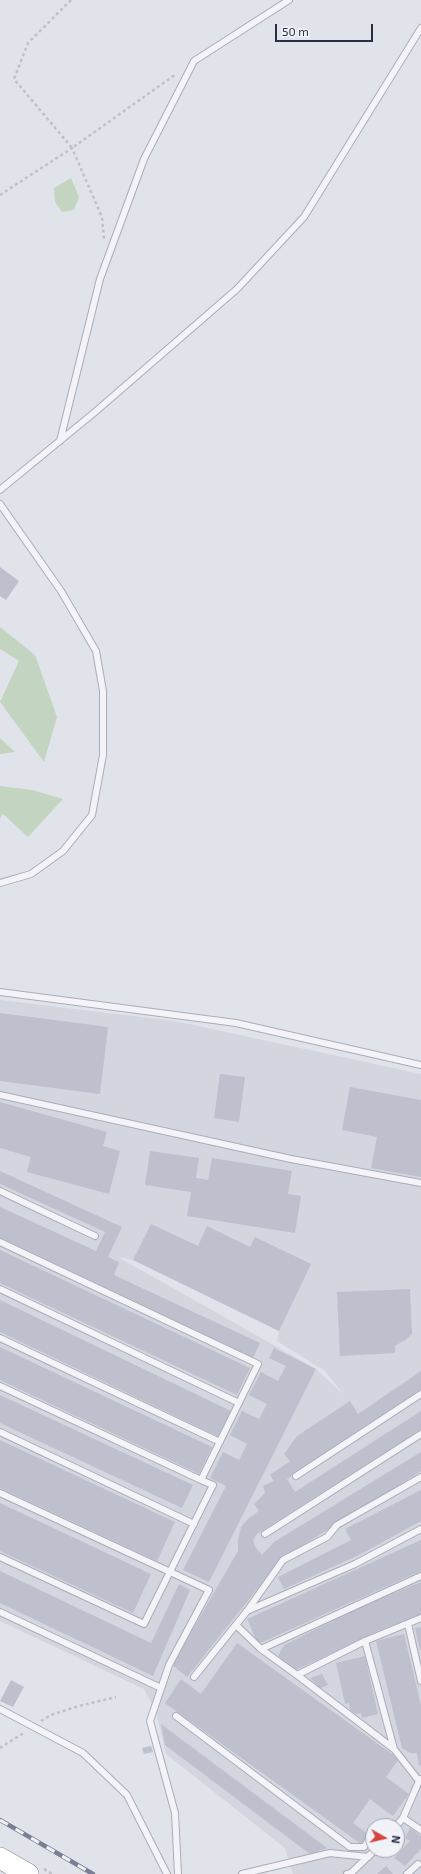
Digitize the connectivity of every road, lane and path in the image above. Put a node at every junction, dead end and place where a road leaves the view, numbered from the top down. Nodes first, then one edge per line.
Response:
1 (71, 0) edge
2 (289, 0) edge
3 (421, 28) edge
4 (194, 62) junction
5 (72, 148) junction
6 (0, 195) edge
7 (106, 263) junction
8 (60, 441) junction
9 (0, 490) edge
10 (0, 504) edge
11 (0, 883) edge
12 (0, 992) edge
13 (421, 1065) edge
14 (0, 1095) edge
15 (421, 1183) edge
16 (0, 1191) edge
17 (94, 1236) dead end
18 (0, 1242) edge
19 (0, 1289) edge
20 (0, 1338) edge
21 (0, 1386) edge
22 (421, 1394) edge
23 (239, 1403) junction
24 (0, 1432) edge
25 (421, 1434) edge
26 (220, 1442) junction
27 (296, 1476) dead end
28 (421, 1477) edge
29 (201, 1480) junction
30 (0, 1493) edge
31 (194, 1524) junction
32 (421, 1529) edge
33 (265, 1534) dead end
34 (0, 1557) edge
35 (170, 1572) junction
36 (421, 1576) edge
37 (247, 1611) junction
38 (0, 1612) edge
39 (421, 1618) edge
40 (408, 1624) junction
41 (236, 1625) junction
42 (365, 1641) junction
43 (261, 1650) junction
44 (297, 1675) junction
45 (194, 1677) dead end
46 (421, 1681) edge
47 (161, 1688) junction
48 (116, 1697) dead end
49 (0, 1709) edge
50 (176, 1716) dead end
51 (33, 1727) junction
52 (0, 1748) edge
53 (394, 1749) junction
54 (420, 1780) edge
55 (403, 1818) edge
56 (405, 1819) edge
57 (421, 1830) edge
58 (365, 1845) edge
59 (365, 1857) edge
60 (0, 1858) edge
61 (367, 1858) edge
62 (420, 1864) edge
63 (28, 1874) edge
64 (167, 1874) edge
65 (178, 1874) edge
66 (242, 1874) edge
67 (349, 1874) edge
68 (407, 1874) edge

1 - 5 path
2 - 4 lane
3 - 8 lane
4 - 5 path
4 - 7 lane
5 - 6 path
5 - 7 path
7 - 8 lane
8 - 9 lane
10 - 11 lane
12 - 13 lane
14 - 15 lane
16 - 17 lane
18 - 23 lane
19 - 23 lane
20 - 26 lane
21 - 29 lane
22 - 27 lane
23 - 26 lane
24 - 31 lane
25 - 33 lane
26 - 29 lane
28 - 37 lane
29 - 31 lane
30 - 35 lane
31 - 35 lane
32 - 37 lane
34 - 35 lane
35 - 47 lane
36 - 43 lane
37 - 41 lane
38 - 47 lane
39 - 40 lane
40 - 42 lane
40 - 46 lane
41 - 43 lane
41 - 45 lane
42 - 44 lane
42 - 53 lane
43 - 44 lane
44 - 53 lane
47 - 65 lane
48 - 51 path
49 - 51 lane
50 - 58 lane
51 - 52 path
51 - 64 lane
53 - 54 lane
54 - 55 lane
56 - 57 lane
59 - 66 lane
60 - 63 highway
61 - 67 lane
62 - 68 lane

